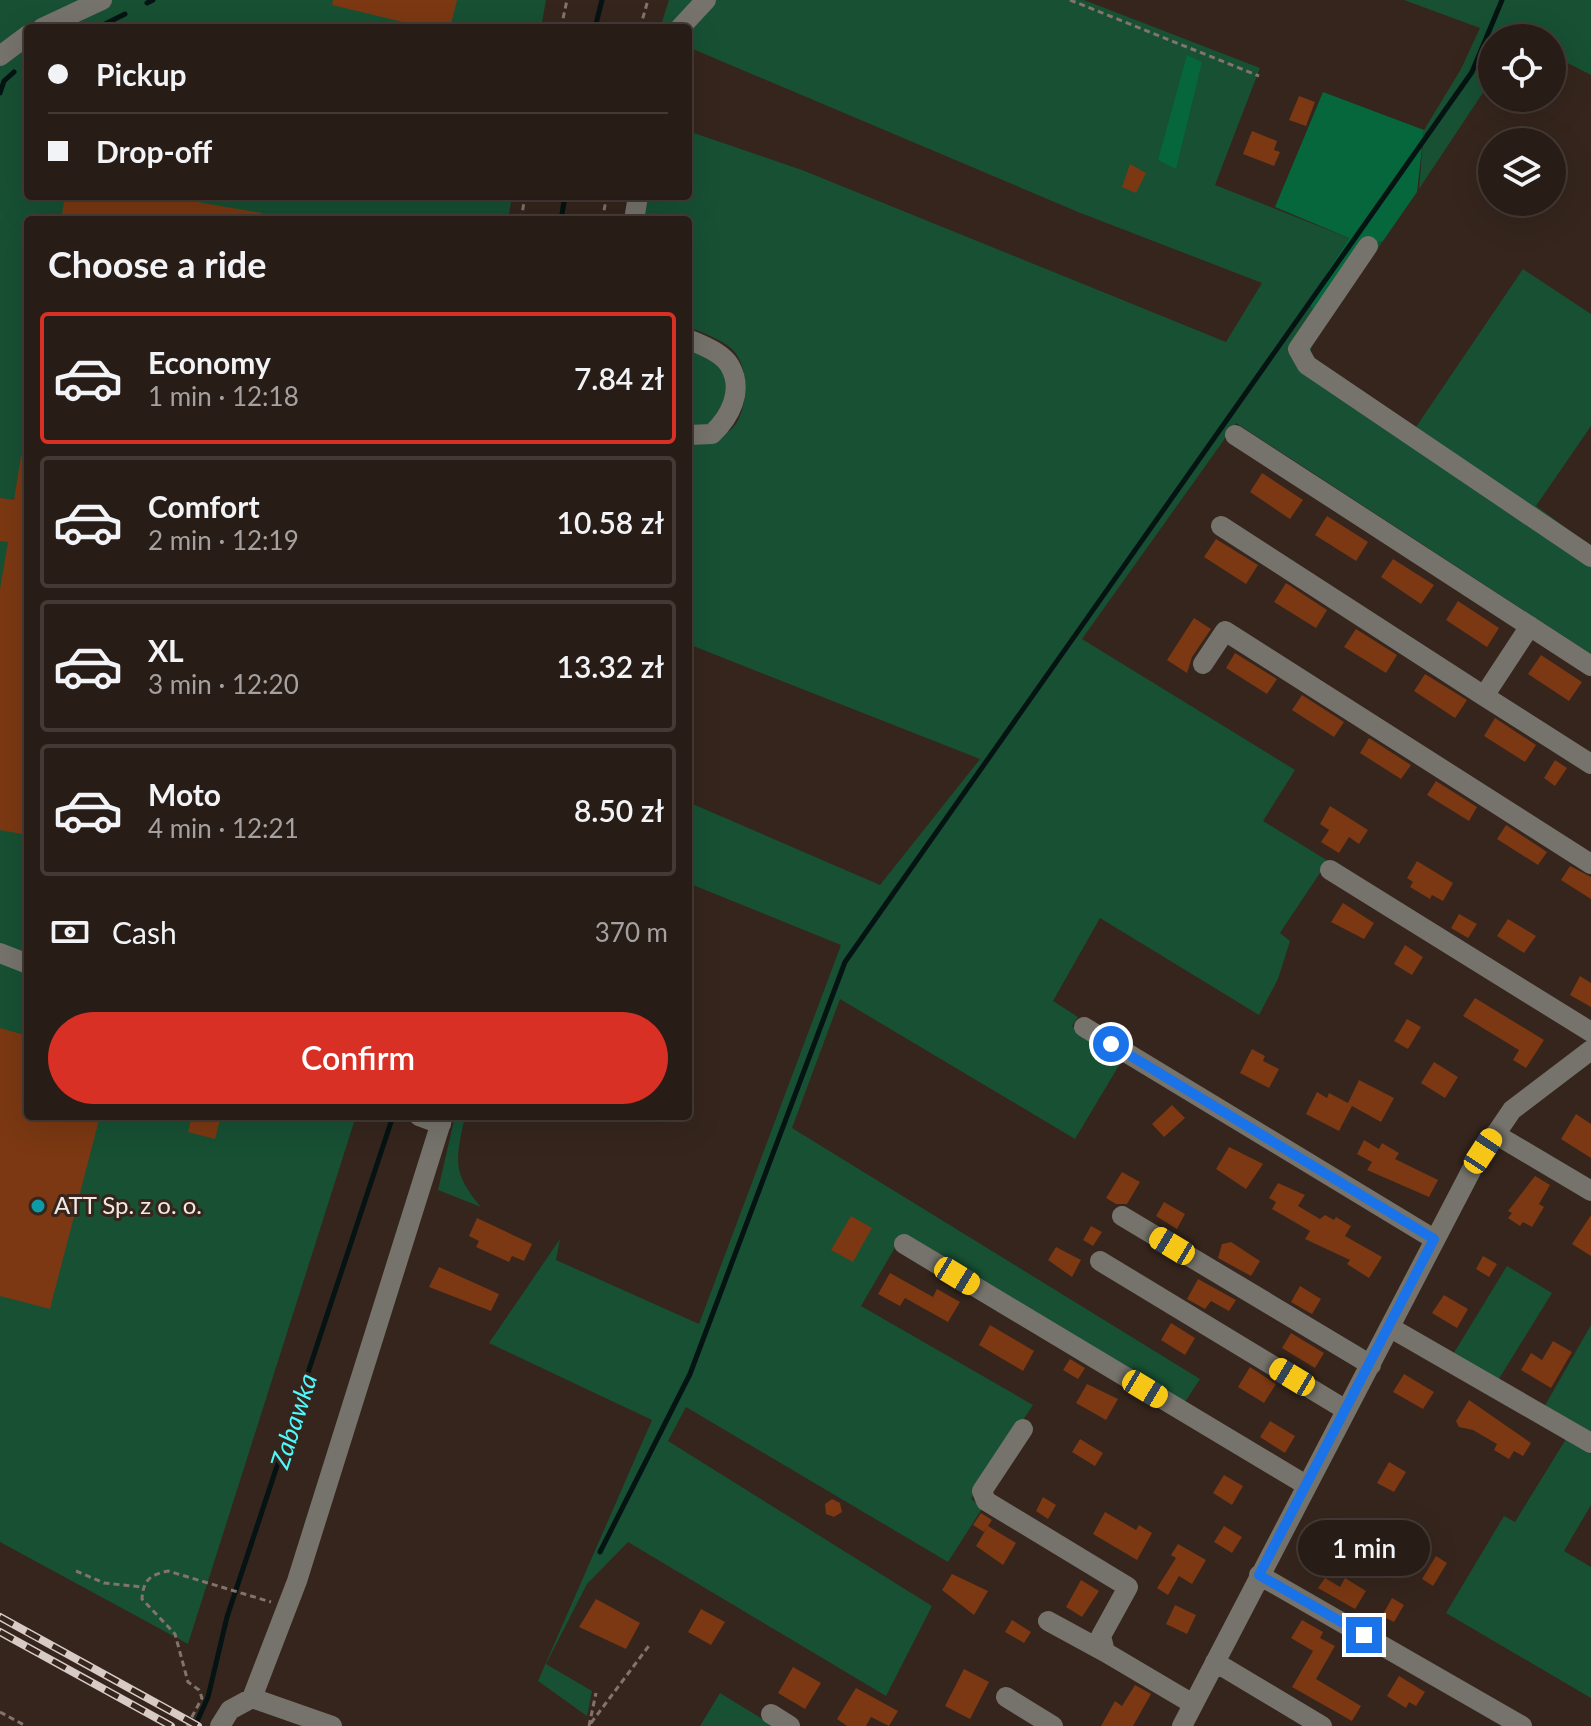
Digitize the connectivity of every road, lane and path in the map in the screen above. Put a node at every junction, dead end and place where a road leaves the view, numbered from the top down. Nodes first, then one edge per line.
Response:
1 (567, 0) edge
2 (648, 0) edge
3 (706, 0) edge
4 (1070, 0) edge
5 (96, 1) edge
6 (50, 24) edge
7 (562, 24) edge
8 (641, 24) edge
9 (684, 24) edge
10 (24, 38) edge
11 (0, 56) edge
12 (1259, 76) dead end
13 (1368, 246) dead end
14 (692, 341) edge
15 (692, 435) edge
16 (1235, 435) dead end
17 (1221, 526) dead end
18 (1591, 557) edge
19 (1530, 626) junction
20 (1203, 664) dead end
21 (1591, 666) edge
22 (1484, 696) junction
23 (1591, 764) edge
24 (1591, 864) edge
25 (1330, 870) dead end
26 (0, 953) edge
27 (24, 962) edge
28 (1084, 1027) dead end
29 (1591, 1032) edge
30 (1591, 1050) edge
31 (442, 1120) edge
32 (1495, 1134) junction
33 (1591, 1191) edge
34 (1122, 1216) dead end
35 (1434, 1239) junction
36 (904, 1244) dead end
37 (1100, 1261) dead end
38 (1391, 1328) junction
39 (1371, 1365) junction
40 (1346, 1410) junction
41 (1023, 1429) dead end
42 (1591, 1443) edge
43 (1306, 1485) junction
44 (76, 1571) dead end
45 (1259, 1575) junction
46 (142, 1587) junction
47 (253, 1595) dead end
48 (1048, 1621) dead end
49 (651, 1643) dead end
50 (1105, 1652) junction
51 (1215, 1662) junction
52 (596, 1693) dead end
53 (1006, 1697) dead end
54 (252, 1698) junction
55 (1193, 1704) junction
56 (0, 1712) edge
57 (771, 1714) dead end
58 (590, 1724) edge
59 (26, 1726) edge
60 (187, 1726) edge
61 (220, 1726) edge
62 (332, 1726) edge
63 (790, 1726) edge
64 (1053, 1726) edge
65 (1182, 1726) edge
66 (1322, 1726) edge
67 (1522, 1726) edge

1 - 7 path
2 - 8 path
3 - 9 street
4 - 12 path
5 - 6 street
10 - 11 street
13 - 18 street
14 - 15 street
16 - 19 street
17 - 22 street
19 - 21 street
19 - 22 street
20 - 24 street
22 - 23 street
25 - 29 street
26 - 27 street
28 - 35 street
30 - 32 street
31 - 54 street
32 - 33 street
32 - 35 street
34 - 39 street
35 - 38 street
36 - 43 street
37 - 40 street
38 - 39 street
38 - 42 street
39 - 40 street
40 - 43 street
41 - 50 street
43 - 45 street
44 - 46 path
45 - 51 street
45 - 67 street
46 - 47 path
46 - 60 path
48 - 50 street
49 - 58 path
50 - 55 street
51 - 55 street
51 - 66 street
52 - 58 path
53 - 64 street
54 - 61 street
54 - 62 street
55 - 65 street
56 - 59 path
57 - 63 street

